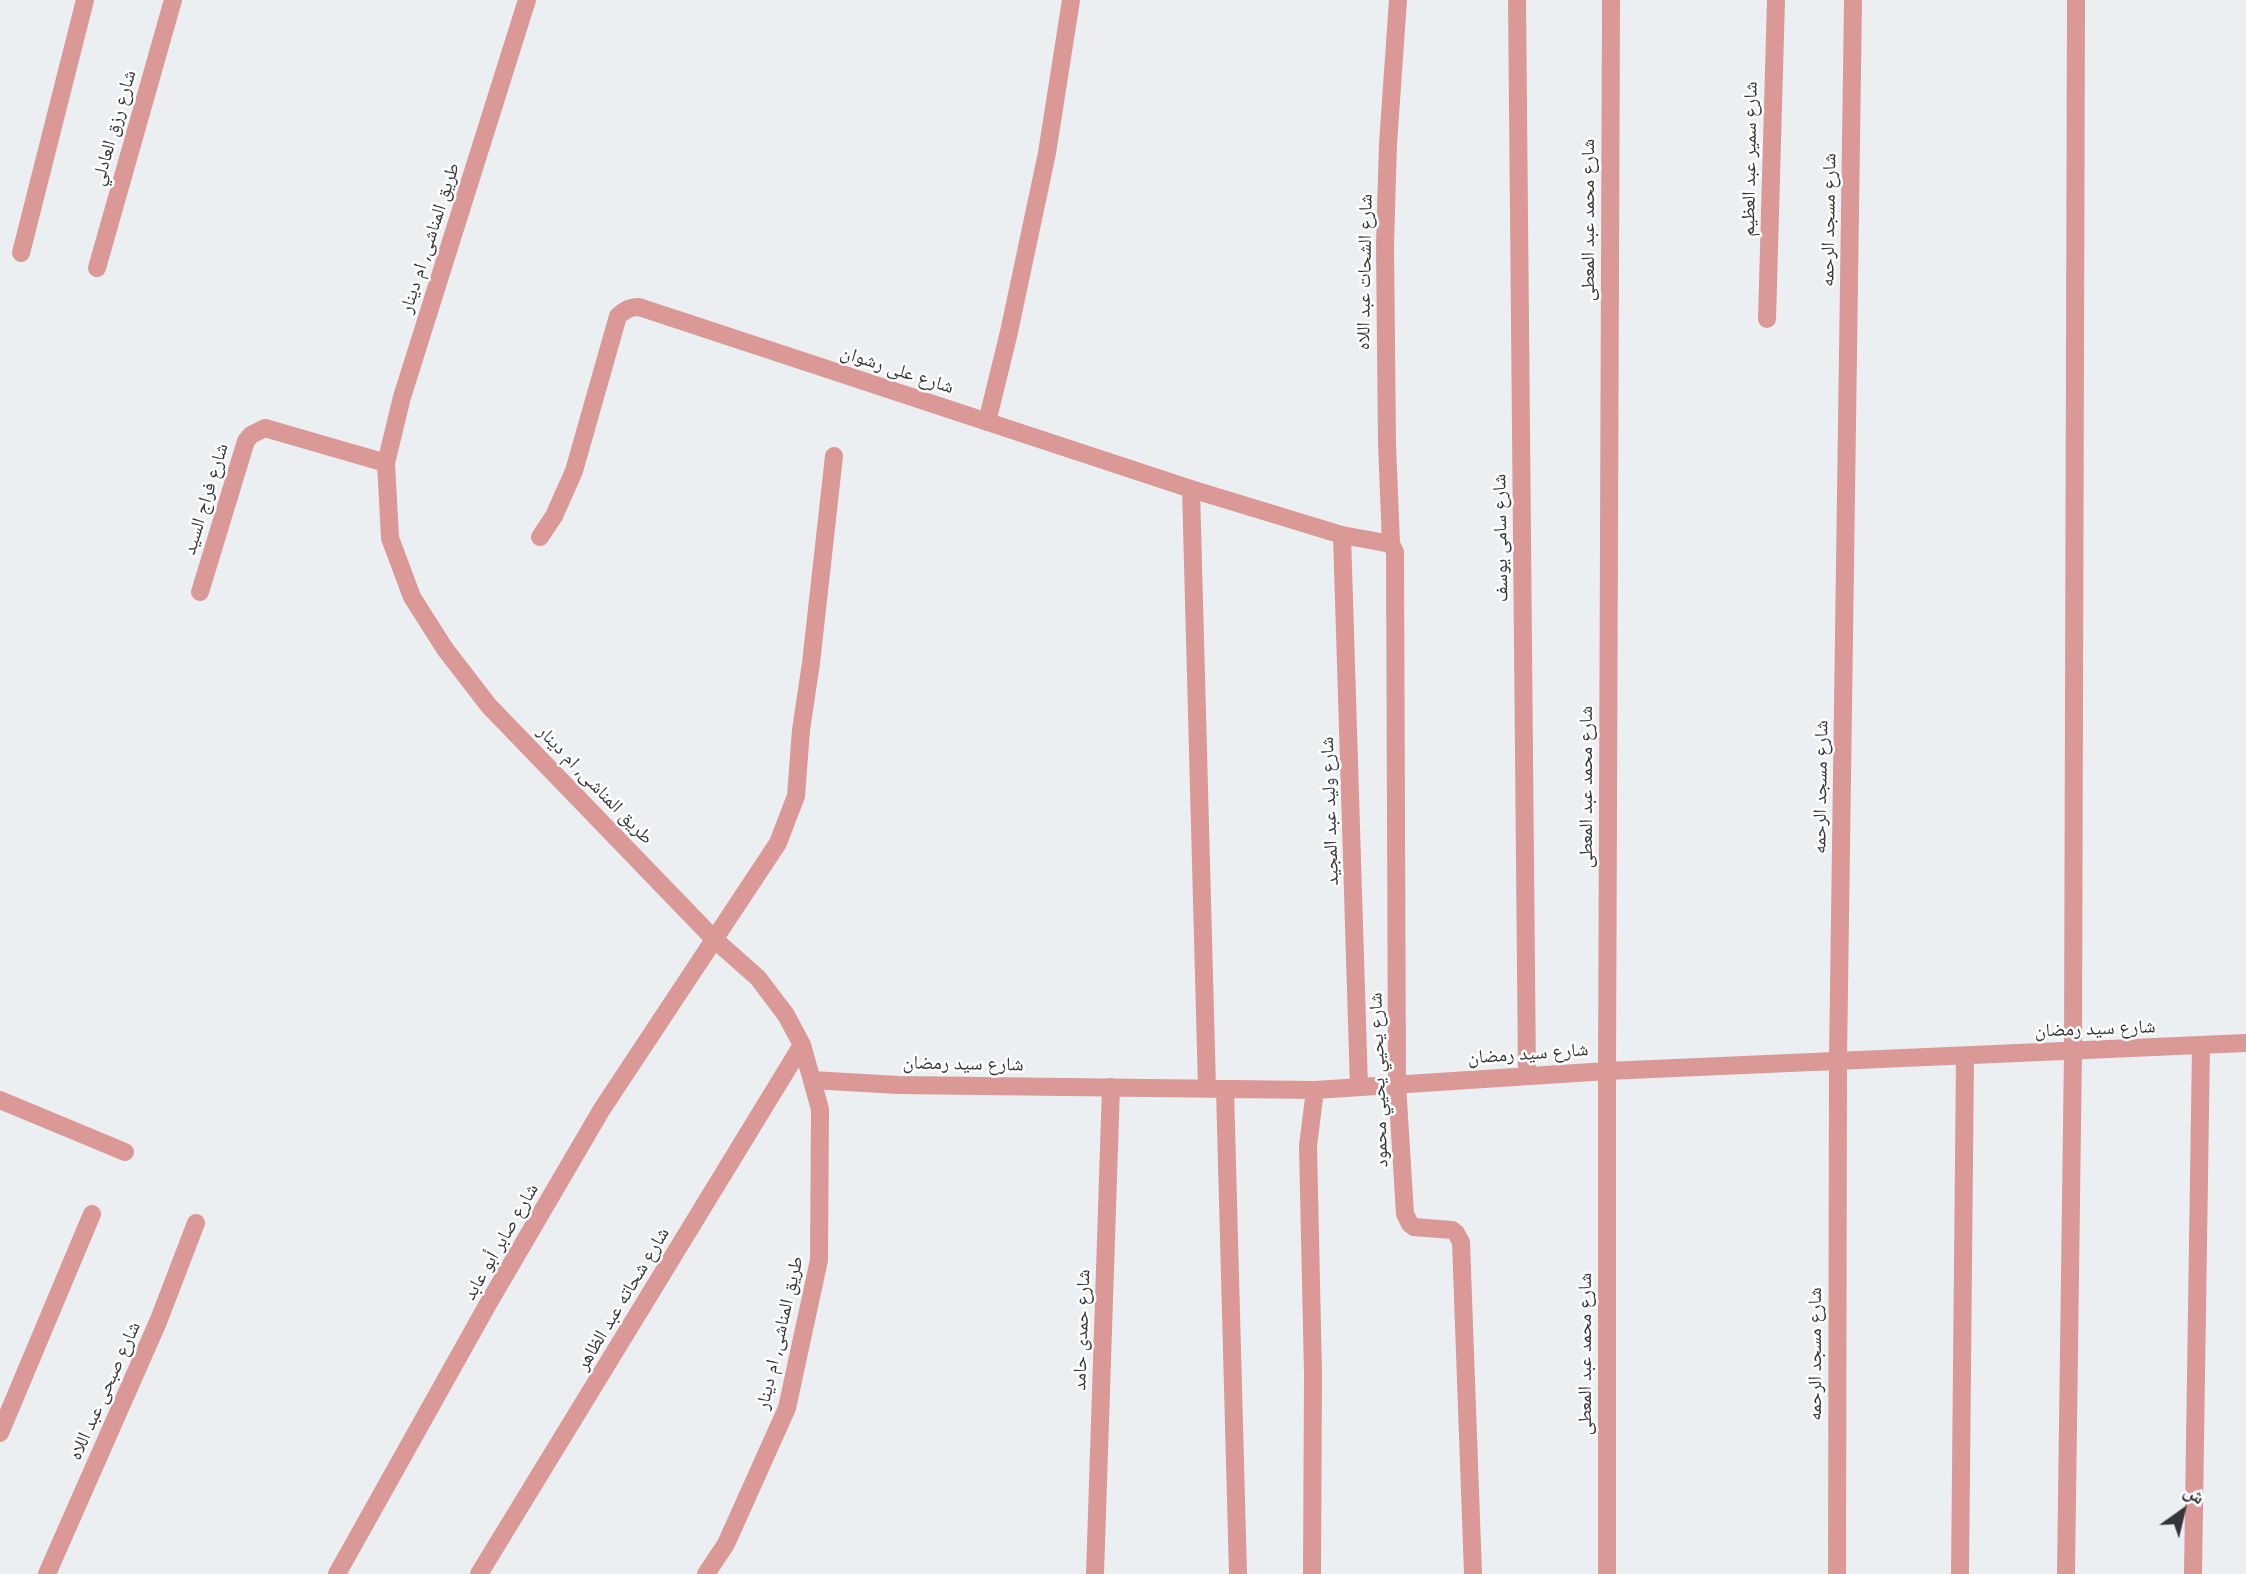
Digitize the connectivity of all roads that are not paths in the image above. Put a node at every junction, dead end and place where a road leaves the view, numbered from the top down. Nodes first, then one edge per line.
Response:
1 (85, 0) edge
2 (173, 0) edge
3 (527, 0) edge
4 (1071, 0) edge
5 (1398, 0) edge
6 (1517, 0) edge
7 (1611, 0) edge
8 (1776, 0) edge
9 (1853, 0) edge
10 (2076, 0) edge
11 (21, 253) dead end
12 (97, 268) dead end
13 (1767, 319) dead end
14 (986, 422) junction
15 (834, 456) dead end
16 (386, 463) junction
17 (1191, 489) junction
18 (1342, 535) junction
19 (540, 537) dead end
20 (1391, 544) junction
21 (200, 592) dead end
22 (714, 939) junction
23 (2246, 1043) edge
24 (802, 1045) junction
25 (2201, 1046) junction
26 (2073, 1051) junction
27 (1965, 1055) junction
28 (1838, 1059) junction
29 (1607, 1071) junction
30 (1527, 1075) junction
31 (812, 1080) junction
32 (1397, 1084) junction
33 (1111, 1087) junction
34 (1359, 1087) junction
35 (1216, 1088) junction
36 (1315, 1090) junction
37 (0, 1100) edge
38 (125, 1152) dead end
39 (92, 1214) dead end
40 (196, 1223) dead end
41 (0, 1433) edge
42 (47, 1574) edge
43 (337, 1574) edge
44 (479, 1574) edge
45 (706, 1574) edge
46 (1096, 1574) edge
47 (1238, 1574) edge
48 (1311, 1574) edge
49 (1473, 1574) edge
50 (1608, 1574) edge
51 (1837, 1574) edge
52 (1961, 1574) edge
53 (2066, 1574) edge
54 (2193, 1574) edge

1 - 11 street
2 - 12 street, شارع رزق العادلي
3 - 16 street, طريق المناشى, ام دينار
4 - 14 street
5 - 20 street, شارع الشحات عبد اللاه
6 - 30 street, شارع سامى يوسف
7 - 29 street, شارع محمد عبد المعطى
8 - 13 street, شارع سمير عبد العظيم
9 - 28 street, شارع مسجد الرحمه
10 - 26 street
14 - 17 street, شارع على رشوان
14 - 19 street, شارع على رشوان
15 - 22 street, شارع صابر أبو عابد
16 - 21 street, شارع فراج السيد
16 - 22 street, طريق المناشى, ام دينار
17 - 18 street, شارع على رشوان
17 - 35 street
18 - 20 street, شارع على رشوان
18 - 34 street, شارع وليد عبد المجيد
20 - 32 street, شارع يحيي يحيي محمود
22 - 24 street, طريق المناشى, ام دينار
22 - 43 street, شارع صابر أبو عابد
23 - 25 street, شارع سيد رمضان
24 - 31 street, طريق المناشى, ام دينار
24 - 44 street, شارع شحاته عبد الظاهر
25 - 26 street, شارع سيد رمضان
25 - 54 street
26 - 27 street, شارع سيد رمضان
26 - 53 street
27 - 28 street, شارع سيد رمضان
27 - 52 street
28 - 29 street, شارع سيد رمضان
28 - 51 street, شارع مسجد الرحمه
29 - 30 street, شارع سيد رمضان
29 - 50 street, شارع محمد عبد المعطى
30 - 32 street, شارع سيد رمضان
31 - 33 street, شارع سيد رمضان
31 - 45 street, طريق المناشى, ام دينار
32 - 34 street, شارع سيد رمضان
32 - 49 street, شارع يحيي يحيي محمود
33 - 35 street, شارع سيد رمضان
33 - 46 street, شارع حمدى حامد
34 - 36 street, شارع سيد رمضان
35 - 36 street, شارع سيد رمضان
35 - 47 street
36 - 48 street
37 - 38 street
39 - 41 street
40 - 42 street, شارع صبحى عبد اللاه

